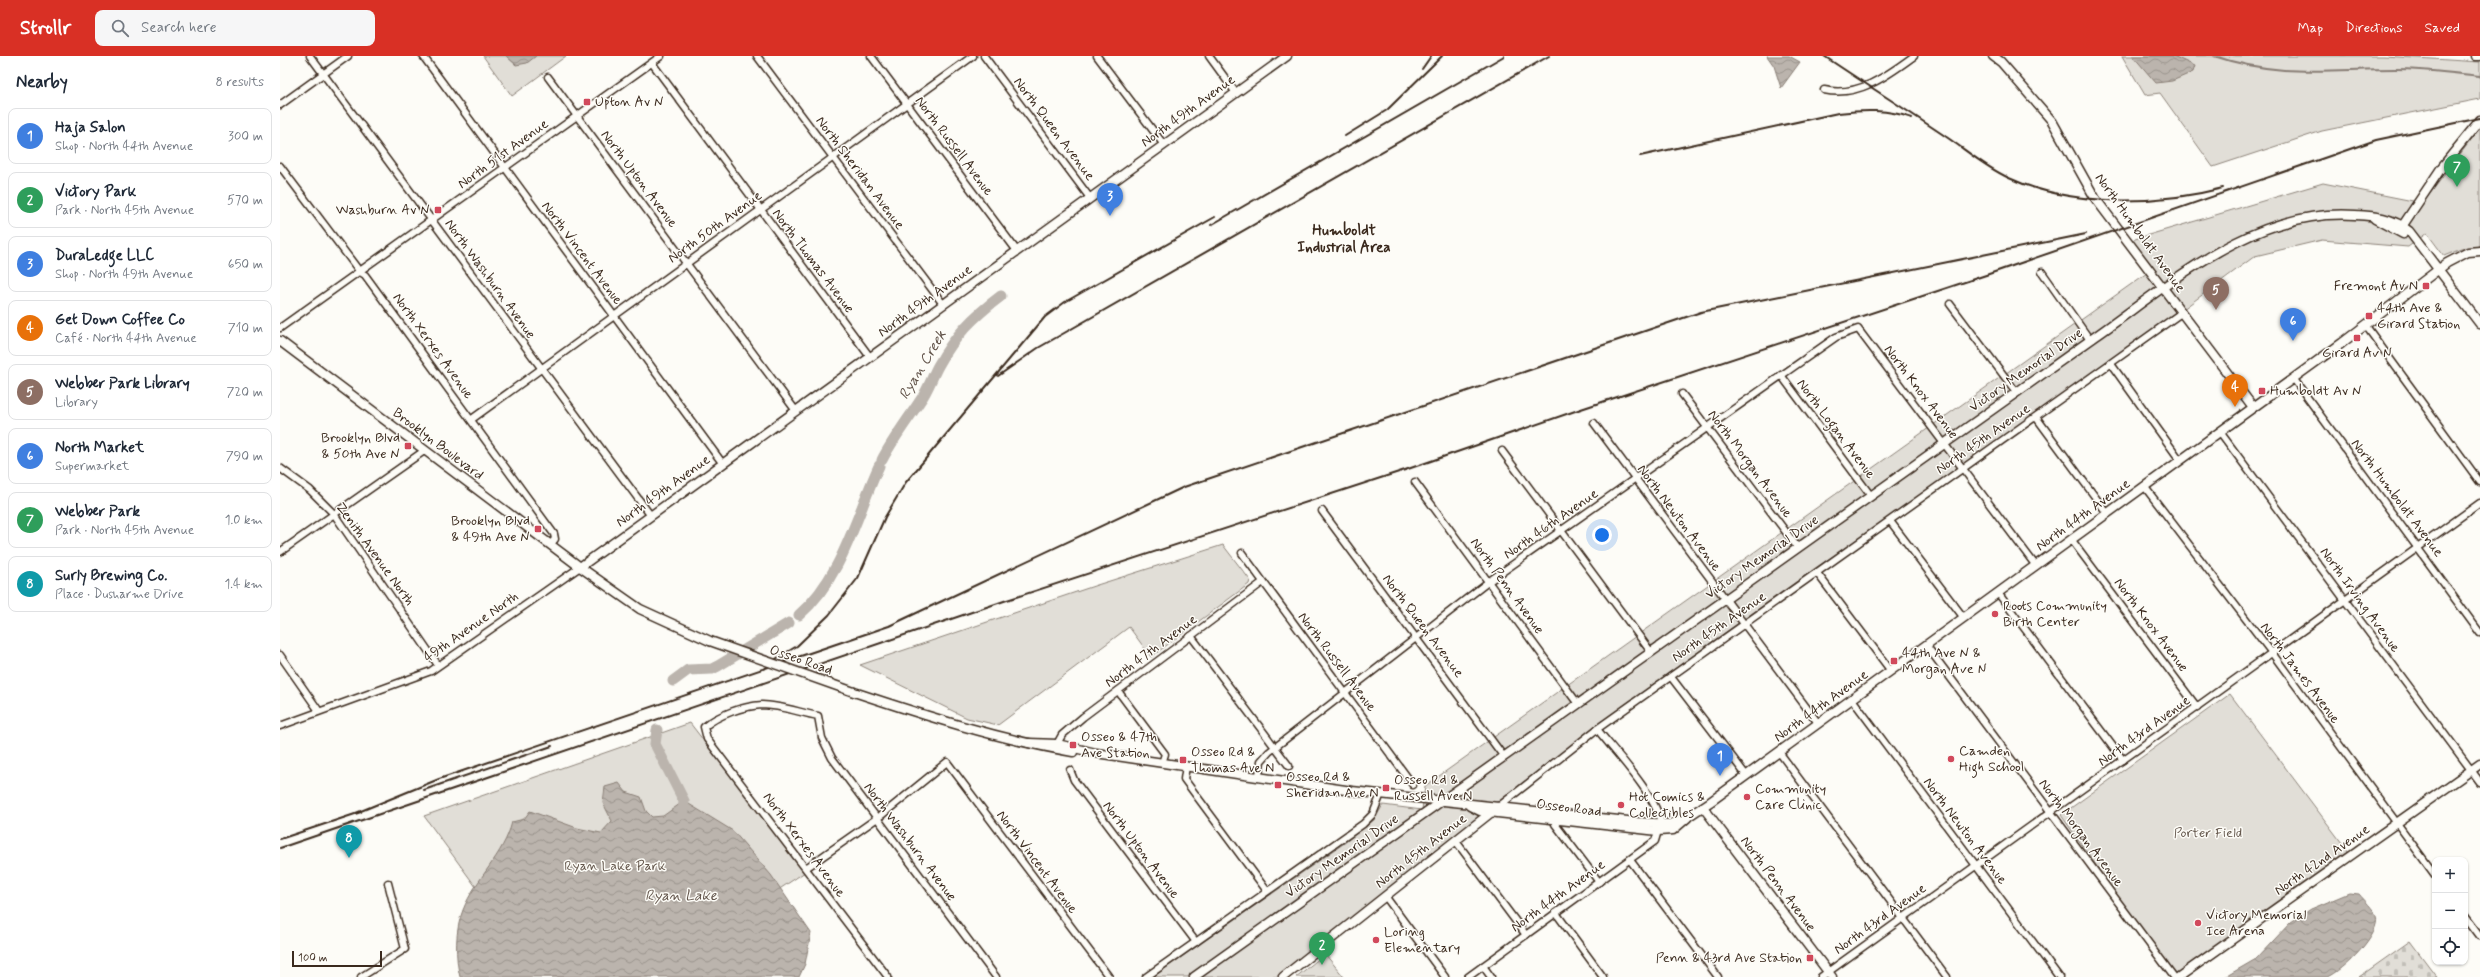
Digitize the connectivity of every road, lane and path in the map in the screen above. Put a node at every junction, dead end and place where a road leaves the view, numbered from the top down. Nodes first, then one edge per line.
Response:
1 (310, 56) edge
2 (348, 56) edge
3 (423, 56) edge
4 (661, 56) edge
5 (757, 56) edge
6 (871, 56) edge
7 (973, 56) edge
8 (984, 56) edge
9 (1097, 56) edge
10 (1208, 56) edge
11 (1287, 56) edge
12 (1914, 56) edge
13 (1993, 56) edge
14 (2476, 56) edge
15 (2480, 56) edge
16 (652, 63) junction
17 (323, 74) junction
18 (548, 77) dead end
19 (1824, 90) dead end
20 (1236, 93) junction
21 (906, 103) junction
22 (280, 105) edge
23 (577, 116) junction
24 (2480, 120) edge
25 (1164, 145) junction
26 (833, 157) junction
27 (280, 166) edge
28 (504, 168) junction
29 (1090, 198) junction
30 (760, 209) junction
31 (432, 220) junction
32 (2401, 228) junction
33 (1017, 251) junction
34 (2480, 251) edge
35 (687, 262) junction
36 (2439, 268) junction
37 (360, 272) junction
38 (2042, 272) dead end
39 (2163, 289) junction
40 (943, 304) junction
41 (1950, 304) dead end
42 (2181, 313) junction
43 (614, 315) junction
44 (2480, 324) edge
45 (2366, 326) junction
46 (280, 328) edge
47 (1858, 329) joint
48 (2090, 340) junction
49 (280, 341) edge
50 (870, 357) junction
51 (2111, 364) junction
52 (541, 368) junction
53 (1781, 375) junction
54 (2293, 378) junction
55 (2017, 392) junction
56 (1682, 394) dead end
57 (2253, 407) junction
58 (796, 411) junction
59 (2036, 417) junction
60 (472, 419) junction
61 (1594, 423) dead end
62 (1707, 427) junction
63 (2220, 432) junction
64 (1944, 444) junction
65 (424, 451) junction
66 (1502, 452) dead end
67 (2180, 460) junction
68 (723, 464) junction
69 (280, 468) edge
70 (1963, 468) junction
71 (1635, 479) junction
72 (1415, 482) dead end
73 (2480, 482) edge
74 (2144, 486) junction
75 (1871, 496) junction
76 (2480, 503) edge
77 (1322, 511) dead end
78 (2107, 513) junction
79 (334, 514) junction
80 (651, 516) junction
81 (1890, 521) junction
82 (1562, 530) junction
83 (2070, 539) junction
84 (550, 545) junction
85 (1798, 548) junction
86 (2418, 548) junction
87 (280, 552) edge
88 (1242, 553) dead end
89 (2036, 566) junction
90 (580, 567) junction
91 (1817, 573) junction
92 (1263, 582) junction
93 (1488, 582) junction
94 (1998, 593) junction
95 (1725, 600) junction
96 (2346, 600) junction
97 (1964, 618) junction
98 (1744, 625) junction
99 (2480, 633) edge
100 (1191, 636) junction
101 (1417, 637) junction
102 (1926, 645) junction
103 (1651, 652) junction
104 (2272, 653) junction
105 (280, 655) edge
106 (438, 666) junction
107 (1891, 671) junction
108 (1671, 677) junction
109 (1118, 690) junction
110 (1346, 692) junction
111 (1852, 699) junction
112 (1578, 704) junction
113 (2197, 707) junction
114 (320, 711) junction
115 (1818, 723) junction
116 (280, 726) edge
117 (704, 727) joint
118 (1597, 729) junction
119 (1029, 743) junction
120 (1057, 744) junction
121 (1275, 747) junction
122 (1779, 752) junction
123 (1096, 753) junction
124 (1504, 757) junction
125 (2123, 760) junction
126 (1162, 763) junction
127 (2480, 764) edge
128 (1186, 766) junction
129 (1289, 766) dead end
130 (1070, 770) dead end
131 (2470, 770) junction
132 (1259, 775) junction
133 (1746, 775) junction
134 (2480, 782) edge
135 (1413, 785) dead end
136 (1381, 794) junction
137 (1442, 801) junction
138 (1703, 807) junction
139 (1495, 810) junction
140 (2050, 813) junction
141 (877, 817) junction
142 (1556, 820) junction
143 (2396, 823) junction
144 (1659, 828) junction
145 (1455, 840) junction
146 (1630, 860) junction
147 (1975, 866) junction
148 (806, 868) junction
149 (2432, 871) edge
150 (1599, 882) junction
151 (388, 883) dead end
152 (1268, 891) junction
153 (1385, 896) junction
154 (1556, 913) junction
155 (1903, 918) junction
156 (2468, 920) edge
157 (1526, 935) junction
158 (2480, 936) edge
159 (1196, 942) junction
160 (1483, 966) junction
161 (1830, 974) edge
162 (362, 977) edge
163 (888, 977) edge
164 (996, 977) edge
165 (1109, 977) edge
166 (1146, 977) edge
167 (1194, 977) edge
168 (1283, 977) edge
169 (1446, 977) edge
170 (1468, 977) edge
171 (1491, 977) edge
172 (1603, 977) edge
173 (1718, 977) edge
174 (1821, 977) edge
175 (1947, 977) edge
176 (2059, 977) edge
177 (2174, 977) edge
178 (2179, 977) edge

1 - 17 street, North Washburn Avenue
2 - 17 street
3 - 28 street, North Vincent Avenue
4 - 16 street, North 51st Avenue
5 - 26 street, North Sheridan Avenue
6 - 21 street, North Russell Avenue
7 - 21 street, North 50th Avenue
8 - 29 street, North Queen Avenue
9 - 25 street
10 - 20 street
11 - 20 street, North 49th Avenue
12 - 19 street
13 - 39 street, North Humboldt Avenue
14 - 15 street
16 - 23 street, North 51st Avenue
16 - 30 street, North Thomas Avenue
17 - 22 street
17 - 31 street, North Washburn Avenue
18 - 23 street, North Upton Avenue
20 - 25 street, North 49th Avenue
21 - 26 street, North 50th Avenue
21 - 33 street, North Russell Avenue
23 - 28 street, North 51st Avenue
23 - 35 street, North Upton Avenue
24 - 32 street
25 - 29 street, North 49th Avenue
26 - 30 street, North 50th Avenue
26 - 40 street, North Sheridan Avenue
27 - 37 street, North Xerxes Avenue
28 - 31 street, North 51st Avenue
28 - 43 street, North Vincent Avenue
29 - 33 street, North 49th Avenue
30 - 35 street, North 50th Avenue
30 - 50 street, North Thomas Avenue
31 - 37 street, North 51st Avenue
31 - 52 street, North Washburn Avenue
32 - 36 street, Victory Memorial Drive
32 - 39 street, Victory Memorial Drive
33 - 40 street, North 49th Avenue
34 - 36 street, North 44th Avenue
35 - 43 street, North 50th Avenue
35 - 58 street, North Upton Avenue
36 - 44 street
36 - 45 street, North 44th Avenue
37 - 46 street, North 51st Avenue
37 - 60 street, North Xerxes Avenue
38 - 48 street
39 - 42 street, North Humboldt Avenue
39 - 48 street, Victory Memorial Drive
40 - 50 street, North 49th Avenue
41 - 55 street
42 - 51 street, North 45th Avenue
42 - 57 street, North Humboldt Avenue
43 - 52 street, North 50th Avenue
43 - 68 street, North Vincent Avenue
45 - 54 street, North 44th Avenue
45 - 73 street
47 - 53 street, North 46th Avenue
47 - 64 street, North Knox Avenue
48 - 55 street, Victory Memorial Drive
49 - 65 street, Brooklyn Boulevard
50 - 58 street, North 49th Avenue
51 - 59 street, North 45th Avenue
51 - 67 street
52 - 60 street, North 50th Avenue
52 - 80 street, North Washburn Avenue
53 - 62 street, North 46th Avenue
53 - 75 street, North Logan Avenue
54 - 57 street, North 44th Avenue
54 - 86 street, North Humboldt Avenue
55 - 64 street, Victory Memorial Drive
56 - 62 street, North Morgan Avenue
57 - 63 street, North 44th Avenue
58 - 68 street, North 49th Avenue
59 - 70 street, North 45th Avenue
59 - 78 street
60 - 84 street, North Xerxes Avenue
61 - 71 street, North Newton Avenue
62 - 71 street, North 46th Avenue
62 - 85 street, North Morgan Avenue
63 - 67 street, North 44th Avenue
63 - 96 street, North Irving Avenue
64 - 70 street, North Knox Avenue
64 - 75 street, Victory Memorial Drive
65 - 79 street
65 - 84 street, Brooklyn Boulevard
66 - 82 street
67 - 74 street, North 44th Avenue
68 - 80 street, North 49th Avenue
69 - 79 street, Zenith Avenue North
70 - 81 street, North 45th Avenue
70 - 89 street, North Knox Avenue
71 - 82 street, North 46th Avenue
71 - 95 street, North Newton Avenue
72 - 93 street, North Penn Avenue
74 - 78 street, North 44th Avenue
74 - 104 street, North James Avenue
75 - 85 street, Victory Memorial Drive
76 - 86 street, North 43rd Avenue
77 - 101 street, North Queen Avenue
78 - 83 street, North 44th Avenue
79 - 87 street
79 - 106 street, Zenith Avenue North
80 - 90 street, North 49th Avenue
81 - 91 street, North 45th Avenue
81 - 97 street
82 - 93 street, North 46th Avenue
82 - 103 street
83 - 89 street, North 44th Avenue
83 - 113 street, North Knox Avenue
84 - 90 street, Brooklyn Boulevard
85 - 95 street, Victory Memorial Drive
86 - 96 street, North 43rd Avenue
86 - 99 street, North Humboldt Avenue
88 - 92 street, North Russell Avenue
89 - 94 street, North 44th Avenue
90 - 106 street, 49th Avenue North
90 - 119 street, Osseo Road, bridge
91 - 98 street, North 45th Avenue
91 - 107 street
92 - 100 street, North 47th Avenue
92 - 110 street, North Russell Avenue
93 - 101 street, North 46th Avenue
93 - 112 street, North Penn Avenue
94 - 97 street, North 44th Avenue
94 - 125 street
95 - 98 street, North Newton Avenue
95 - 103 street, Victory Memorial Drive
96 - 104 street, North 43rd Avenue
96 - 131 street, North Irving Avenue
97 - 102 street, North 44th Avenue
98 - 108 street, North 45th Avenue
98 - 115 street, North Newton Avenue
100 - 109 street, North 47th Avenue
100 - 121 street
101 - 110 street, North 46th Avenue
101 - 124 street, North Queen Avenue
102 - 107 street, North 44th Avenue
102 - 140 street, North Morgan Avenue
103 - 112 street, Victory Memorial Drive
104 - 113 street, North 43rd Avenue
104 - 143 street, North James Avenue
105 - 114 street
106 - 114 street, 49th Avenue North
107 - 111 street, North 44th Avenue
108 - 118 street, North 45th Avenue
108 - 133 street
109 - 120 street, North 47th Avenue
109 - 126 street
110 - 121 street, North 46th Avenue
110 - 135 street, North Russell Avenue
111 - 115 street, North 44th Avenue
111 - 147 street, North Newton Avenue
112 - 124 street, Victory Memorial Drive
113 - 125 street, North 43rd Avenue
114 - 116 street, 49th Avenue North
115 - 122 street, North 44th Avenue
117 - 141 street, North Washburn Avenue
117 - 148 street, North Xerxes Avenue
118 - 139 street, North 45th Avenue
118 - 144 street
119 - 120 street, Osseo Road
119 - 123 street, Osseo Road
120 - 123 street, Osseo Road
121 - 129 street
121 - 132 street, North 46th Avenue
122 - 133 street, North 44th Avenue
122 - 155 street
123 - 126 street, Osseo Road
124 - 137 street, Victory Memorial Drive
125 - 140 street, North 43rd Avenue
126 - 128 street, Osseo Road
127 - 131 street, North 42nd Avenue
128 - 132 street, Osseo Road
128 - 152 street
130 - 159 street, North Upton Avenue
131 - 134 street, North Irving Avenue
131 - 143 street, North 42nd Avenue
132 - 136 street, Osseo Road
133 - 138 street, North 44th Avenue
136 - 137 street, Osseo Road
136 - 152 street, Victory Memorial Drive
137 - 139 street, Osseo Road
137 - 167 street, Victory Memorial Drive
138 - 144 street, Osseo Road
138 - 161 street, North Penn Avenue
139 - 142 street, Osseo Road
139 - 144 street, Osseo Road
139 - 145 street, North 45th Avenue
140 - 147 street, North 43rd Avenue
140 - 177 street, North Morgan Avenue
141 - 148 street
141 - 164 street, North Washburn Avenue
141 - 165 street, North Vincent Avenue
142 - 144 street, Osseo Road
142 - 150 street
143 - 149 street, North James Avenue
143 - 178 street, North 42nd Avenue
144 - 146 street, North 44th Avenue
145 - 153 street, North 45th Avenue
145 - 157 street
146 - 150 street, North 44th Avenue
146 - 173 street
147 - 155 street, North 43rd Avenue
147 - 176 street, North Newton Avenue
148 - 163 street, North Xerxes Avenue
150 - 154 street, North 44th Avenue
151 - 162 street
152 - 159 street, Victory Memorial Drive
153 - 168 street, North 45th Avenue
153 - 169 street
154 - 157 street, North 44th Avenue
154 - 172 street
155 - 161 street, North 43rd Avenue
155 - 175 street
156 - 158 street
157 - 160 street, North 44th Avenue
159 - 166 street, Victory Memorial Drive
160 - 170 street, North 44th Avenue
160 - 171 street
161 - 174 street, North 43rd Avenue

